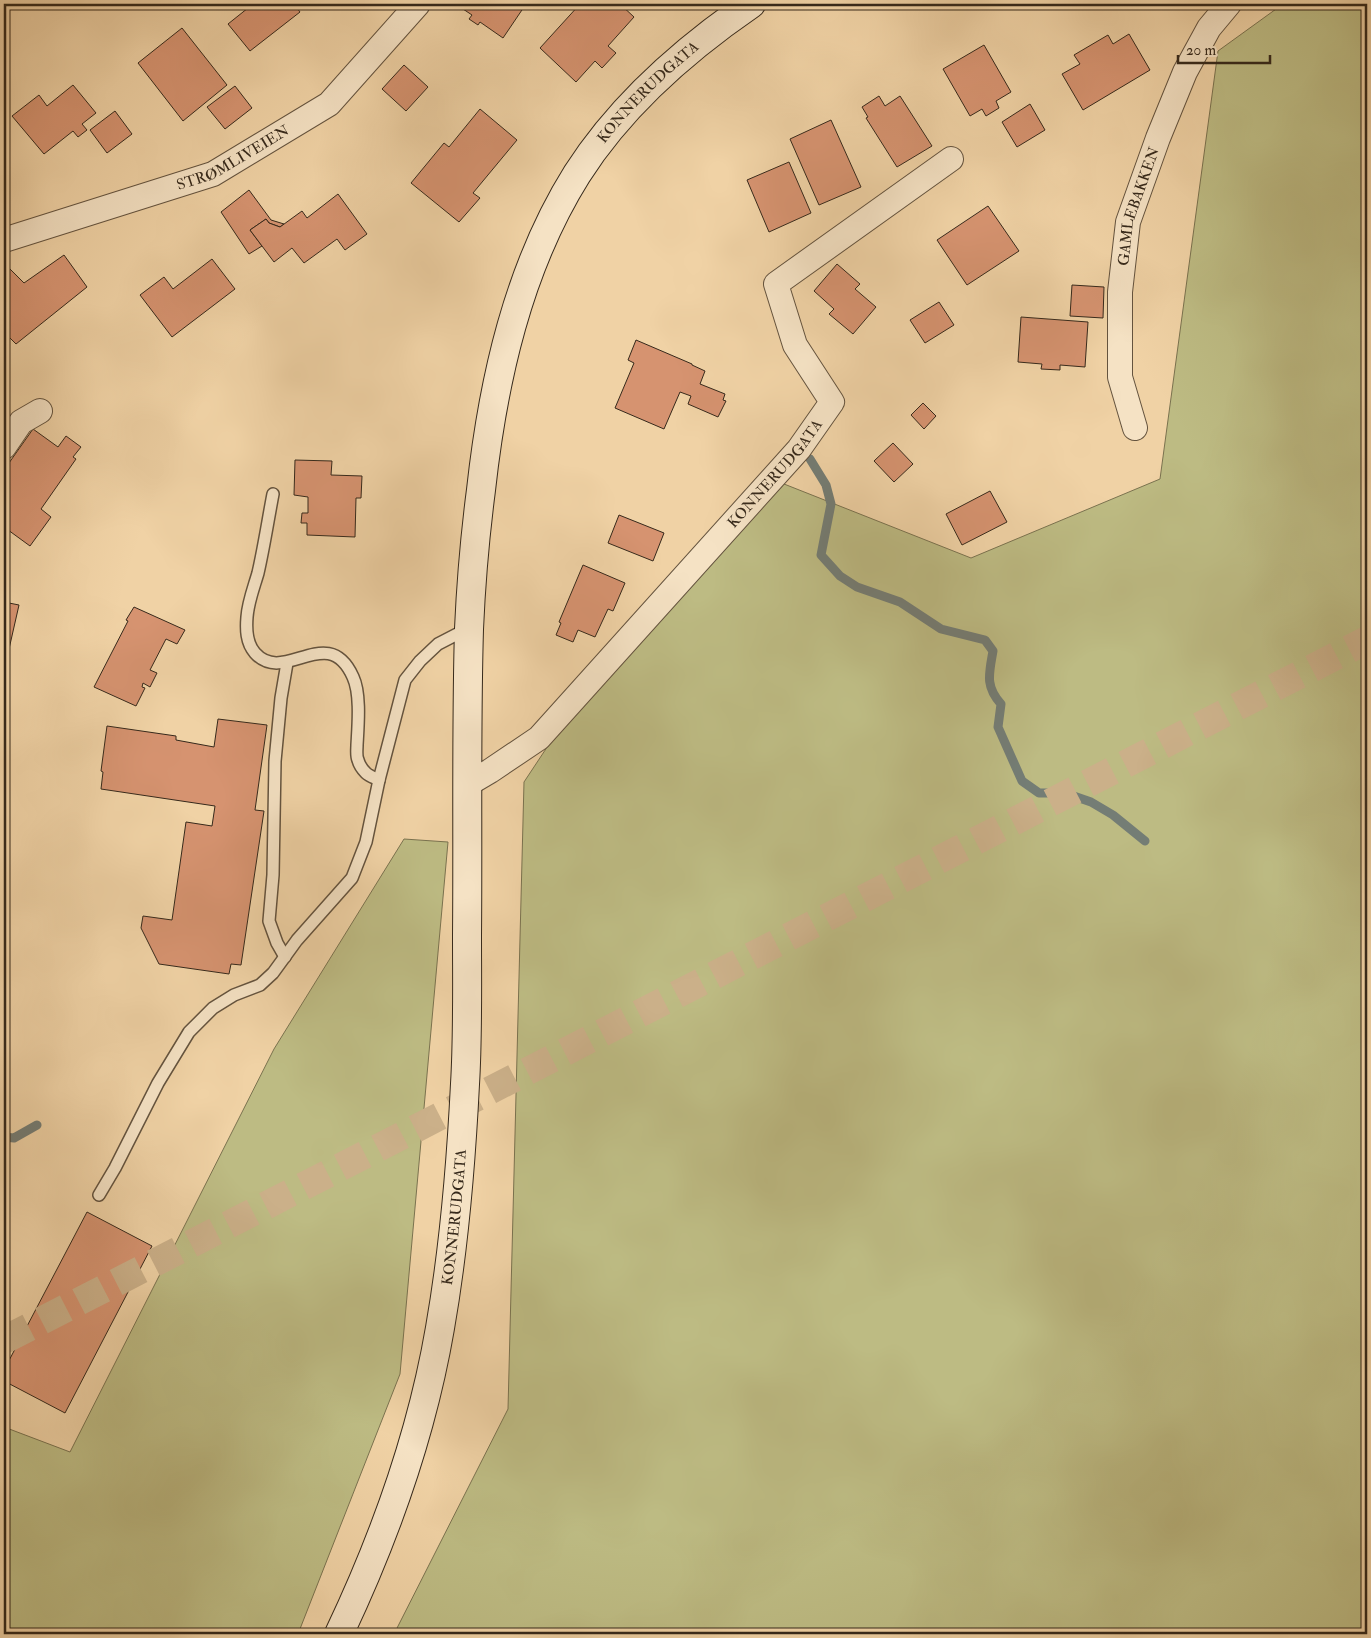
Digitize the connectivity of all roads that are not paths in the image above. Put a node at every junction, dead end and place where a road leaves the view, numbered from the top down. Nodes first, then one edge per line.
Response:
1 (418, 4) edge
2 (751, 4) edge
3 (1230, 4) edge
4 (951, 159) dead end
5 (4, 240) edge
6 (40, 411) dead end
7 (1136, 428) dead end
8 (4, 447) edge
9 (273, 494) dead end
10 (469, 628) junction
11 (287, 663) junction
12 (379, 780) junction
13 (468, 784) junction
14 (285, 956) junction
15 (99, 1195) dead end
16 (339, 1634) edge

1 - 5 street, STRØMLIVEIEN
2 - 10 main road, KONNERUDGATA
3 - 7 street, GAMLEBAKKEN
4 - 13 street, KONNERUDGATA
6 - 8 street
9 - 11 lane
10 - 12 lane
10 - 13 main road, KONNERUDGATA
11 - 12 lane
11 - 14 lane
12 - 14 lane
13 - 16 main road, KONNERUDGATA
14 - 15 lane

